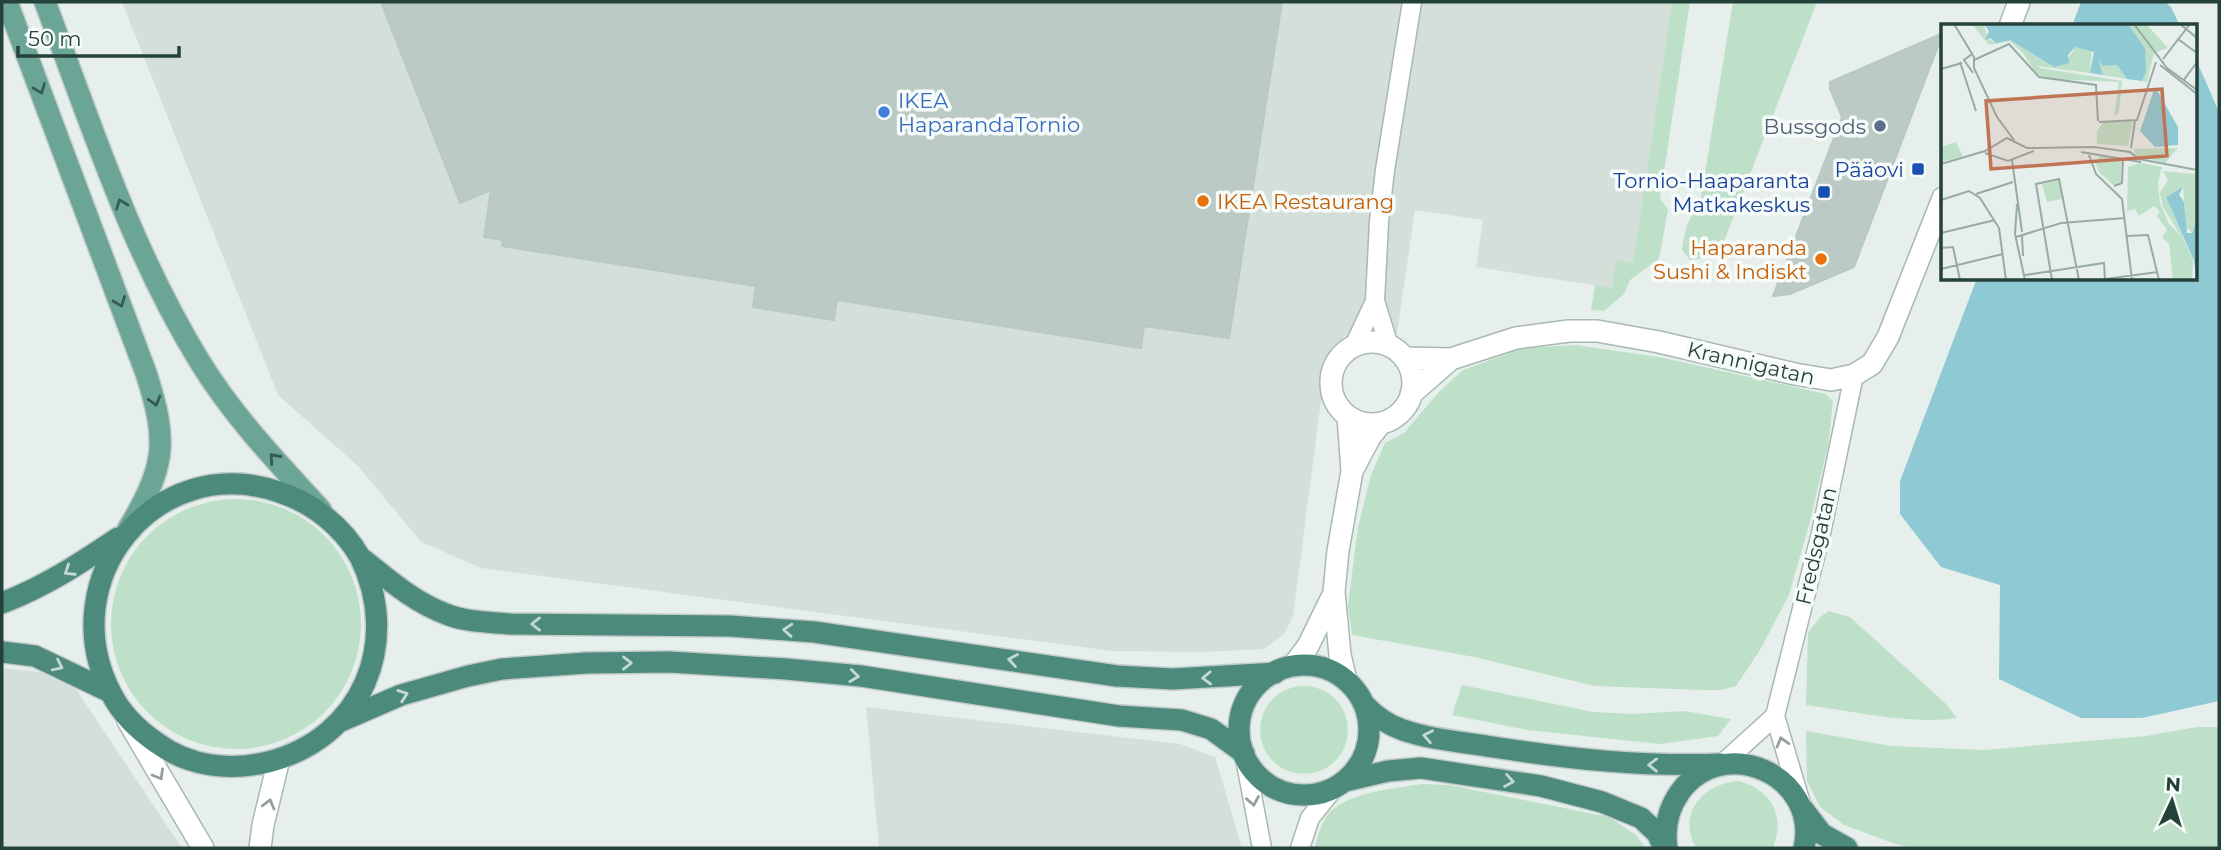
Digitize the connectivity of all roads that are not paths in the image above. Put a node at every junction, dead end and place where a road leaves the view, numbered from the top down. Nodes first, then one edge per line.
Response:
1 (7, 2) edge
2 (44, 2) edge
3 (1412, 2) edge
4 (2019, 2) edge
5 (2011, 24) edge
6 (1941, 203) edge
7 (1375, 301) junction
8 (1353, 346) junction
9 (1396, 352) junction
10 (1451, 359) junction
11 (1854, 375) junction
12 (1411, 394) junction
13 (1348, 417) junction
14 (1381, 423) junction
15 (1352, 471) junction
16 (336, 527) junction
17 (126, 533) junction
18 (360, 557) junction
19 (1334, 592) junction
20 (2, 603) edge
21 (2, 652) edge
22 (1284, 670) junction
23 (1346, 680) junction
24 (110, 692) junction
25 (1364, 704) junction
26 (125, 716) junction
27 (1775, 716) junction
28 (340, 721) junction
29 (1244, 753) junction
30 (279, 759) junction
31 (1722, 764) junction
32 (1340, 785) junction
33 (1802, 807) junction
34 (202, 848) edge
35 (260, 848) edge
36 (1262, 848) edge
37 (1300, 848) edge
38 (1666, 848) edge
39 (1804, 848) edge
40 (1847, 848) edge

1 -> 17 main road
16 -> 2 main road
3 - 7 street
4 - 5 street
6 - 11 street
7 - 8 street
7 - 9 street
8 - 9 street
8 - 13 street
9 - 10 street, Krannigatan
9 - 12 street
10 - 11 street, Krannigatan
10 - 12 street, Krannigatan
11 - 27 street, Fredsgatan
12 - 14 street
13 - 14 street
13 - 15 street
14 - 15 street
15 - 19 street
16 - 17 highway
16 - 18 highway
17 -> 20 highway
17 - 24 highway
22 -> 18 highway
18 - 28 highway
19 - 22 street
19 - 23 street
21 -> 24 highway
22 - 23 highway
22 - 29 highway
23 - 25 highway
24 - 26 highway
31 -> 25 highway
25 - 32 highway
26 - 30 highway
26 -> 34 street
27 - 31 street
33 -> 27 street
28 -> 29 highway
28 - 30 highway
29 - 32 highway
29 -> 36 street
35 -> 30 street
31 - 33 highway
31 - 38 highway
32 - 37 street
32 -> 38 highway
33 - 39 highway
33 - 40 highway

